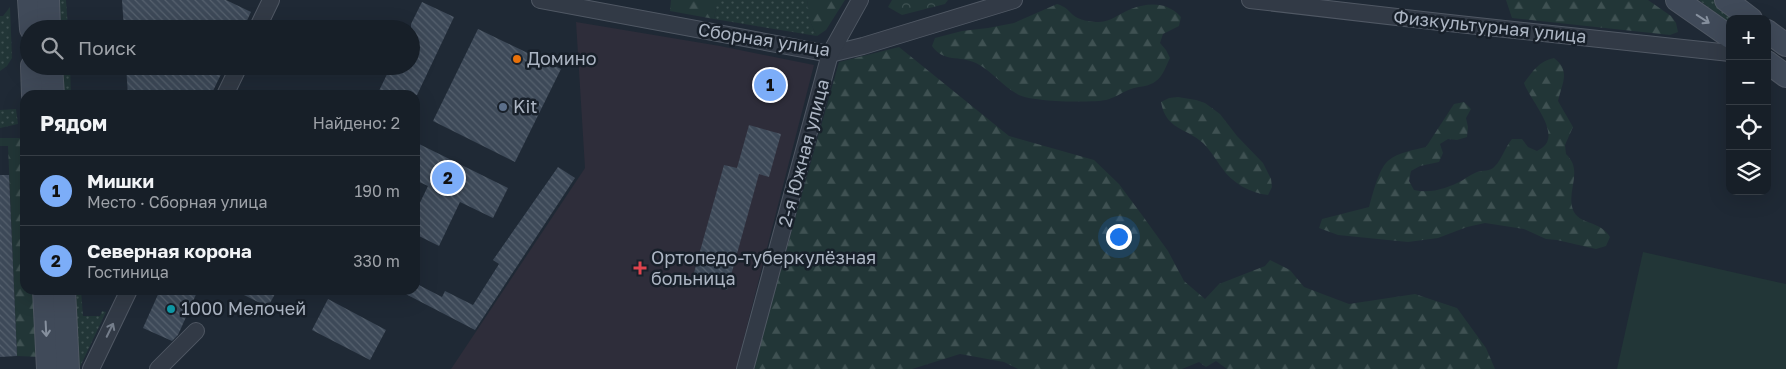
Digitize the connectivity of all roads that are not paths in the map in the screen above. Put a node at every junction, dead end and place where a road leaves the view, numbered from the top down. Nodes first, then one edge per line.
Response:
1 (29, 0) edge
2 (48, 0) edge
3 (271, 0) edge
4 (540, 0) edge
5 (860, 0) edge
6 (1014, 0) edge
7 (1250, 0) edge
8 (1677, 0) edge
9 (1726, 0) edge
10 (1746, 15) edge
11 (30, 20) edge
12 (49, 20) edge
13 (261, 20) edge
14 (1726, 34) edge
15 (1726, 52) edge
16 (830, 54) junction
17 (1771, 65) edge
18 (32, 75) edge
19 (52, 75) edge
20 (1786, 76) edge
21 (33, 90) edge
22 (53, 90) edge
23 (44, 295) edge
24 (64, 295) edge
25 (127, 295) edge
26 (196, 331) dead end
27 (48, 369) edge
28 (68, 369) edge
29 (92, 369) edge
30 (158, 369) edge
31 (745, 369) edge

1 - 11 street
2 - 12 street
3 - 13 street
4 - 16 street, Сборная улица
5 - 16 street, 2-я Южная улица
6 - 16 street, Сборная улица
7 - 15 street, Физкультурная улица
8 -> 14 street
9 - 10 street
16 - 31 street, 2-я Южная улица
17 - 20 street
18 - 21 street
19 - 22 street
23 -> 27 street
24 - 28 street
29 -> 25 street
26 - 30 street

